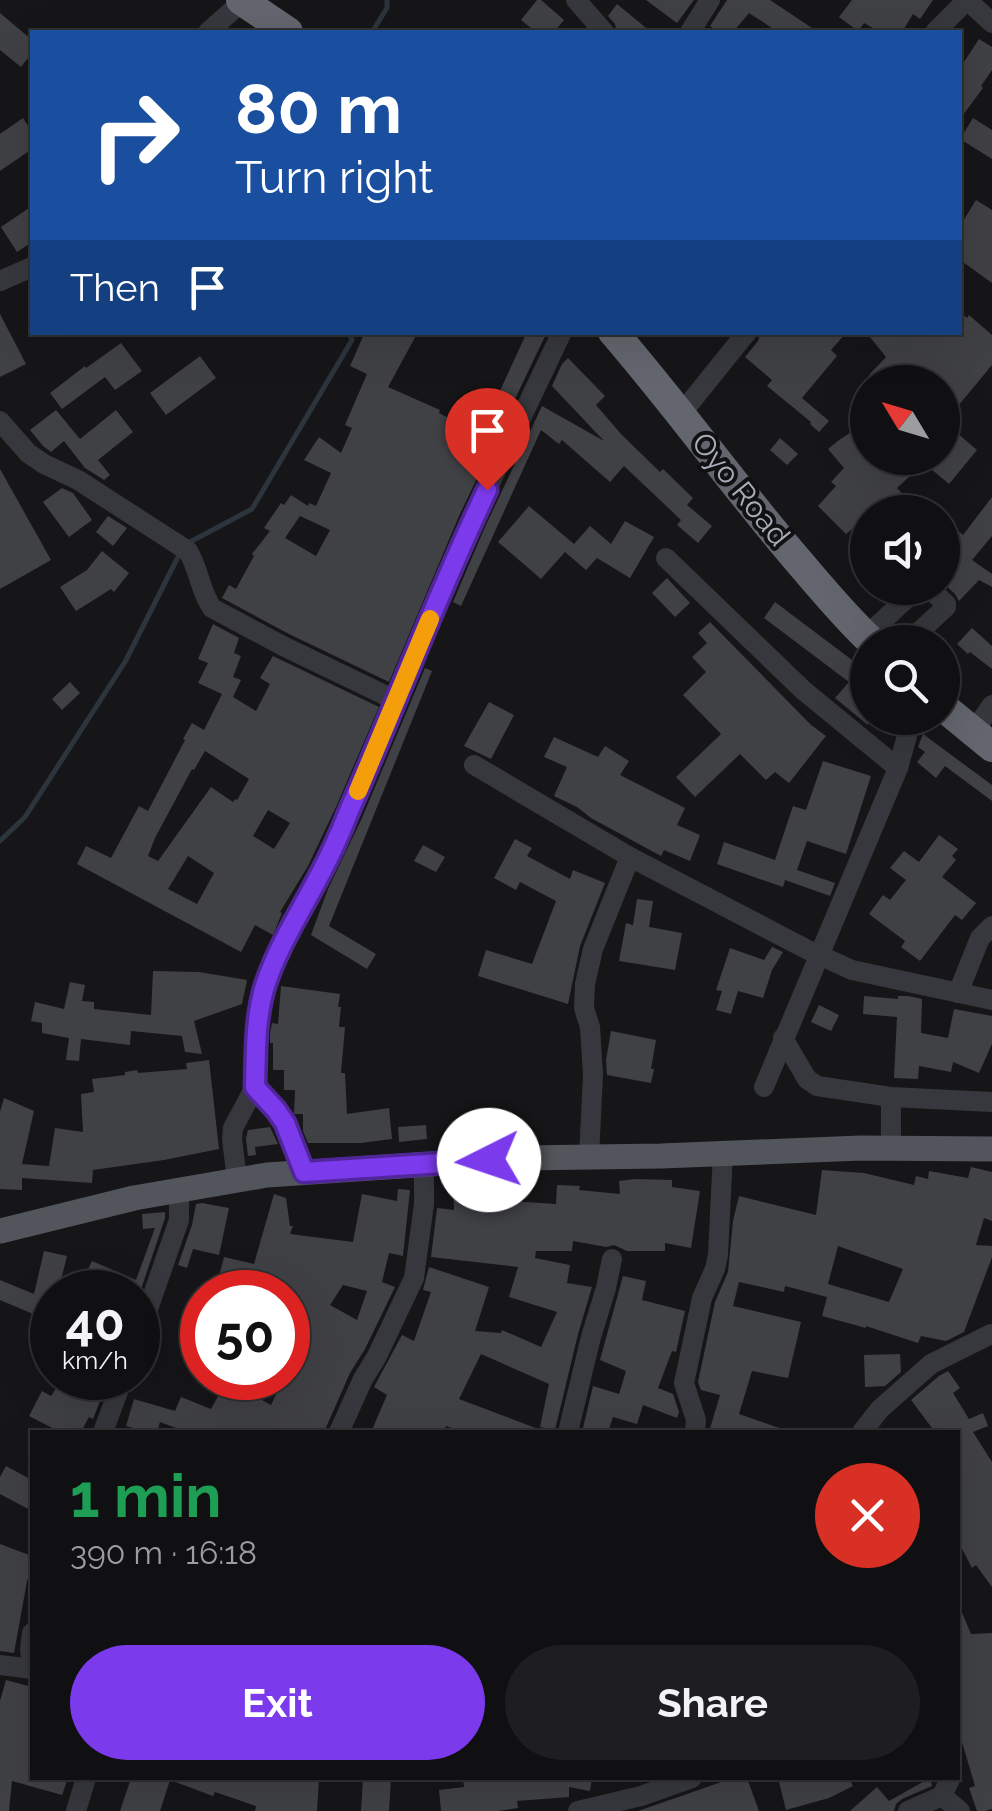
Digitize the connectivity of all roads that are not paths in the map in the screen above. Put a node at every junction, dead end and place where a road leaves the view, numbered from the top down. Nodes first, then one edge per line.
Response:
1 (242, 0) edge
2 (576, 0) edge
3 (710, 0) edge
4 (967, 0) edge
5 (992, 23) edge
6 (210, 30) edge
7 (285, 30) edge
8 (602, 30) edge
9 (691, 30) edge
10 (937, 30) edge
11 (30, 268) edge
12 (0, 281) edge
13 (561, 335) edge
14 (745, 335) edge
15 (625, 337) edge
16 (681, 414) junction
17 (0, 421) edge
18 (666, 558) dead end
19 (901, 605) edge
20 (946, 605) edge
21 (868, 625) edge
22 (882, 625) edge
23 (927, 625) edge
24 (395, 700) junction
25 (992, 705) edge
26 (960, 721) edge
27 (907, 735) edge
28 (982, 740) edge
29 (474, 765) dead end
30 (898, 768) junction
31 (630, 858) junction
32 (992, 926) edge
33 (819, 955) junction
34 (958, 993) junction
35 (992, 1000) edge
36 (784, 1038) junction
37 (255, 1087) junction
38 (764, 1088) dead end
39 (890, 1096) junction
40 (992, 1102) edge
41 (891, 1148) junction
42 (992, 1149) edge
43 (723, 1154) junction
44 (589, 1157) junction
45 (424, 1164) junction
46 (304, 1172) junction
47 (237, 1180) junction
48 (180, 1190) junction
49 (0, 1231) edge
50 (612, 1259) dead end
51 (160, 1275) edge
52 (992, 1331) edge
53 (992, 1342) edge
54 (115, 1400) edge
55 (104, 1430) edge
56 (340, 1430) edge
57 (568, 1430) edge
58 (695, 1430) edge
59 (864, 1430) edge
60 (0, 1665) edge
61 (30, 1668) edge
62 (85, 1780) edge
63 (686, 1780) edge
64 (951, 1794) edge
65 (76, 1811) edge
66 (578, 1811) edge
67 (908, 1811) edge

1 - 6 street
1 - 7 highway
2 - 8 street
3 - 9 street
4 - 5 street
4 - 10 street
11 - 12 street
13 - 24 street
14 - 16 street
15 - 16 highway, Oyo Road
16 - 21 highway, Oyo Road
17 - 24 street
18 - 30 street
19 - 22 street
20 - 23 street
24 - 37 street
25 - 28 street
26 - 28 highway
27 - 30 street
29 - 31 street
30 - 33 street
31 - 33 street
31 - 44 street
32 - 34 street
33 - 34 street
33 - 36 street
34 - 35 street
36 - 38 street
36 - 39 street
37 - 46 street
37 - 47 street
39 - 40 street
39 - 41 street
41 - 42 main road
41 - 43 main road
43 - 44 main road
43 - 58 street
44 - 45 main road
45 - 46 main road
45 - 56 street
46 - 47 main road
47 - 48 main road
48 - 49 main road
48 - 51 street
50 - 57 street
52 - 53 street
52 - 59 street
54 - 55 street
60 - 61 street
62 - 65 street
63 - 66 street
64 - 67 street

